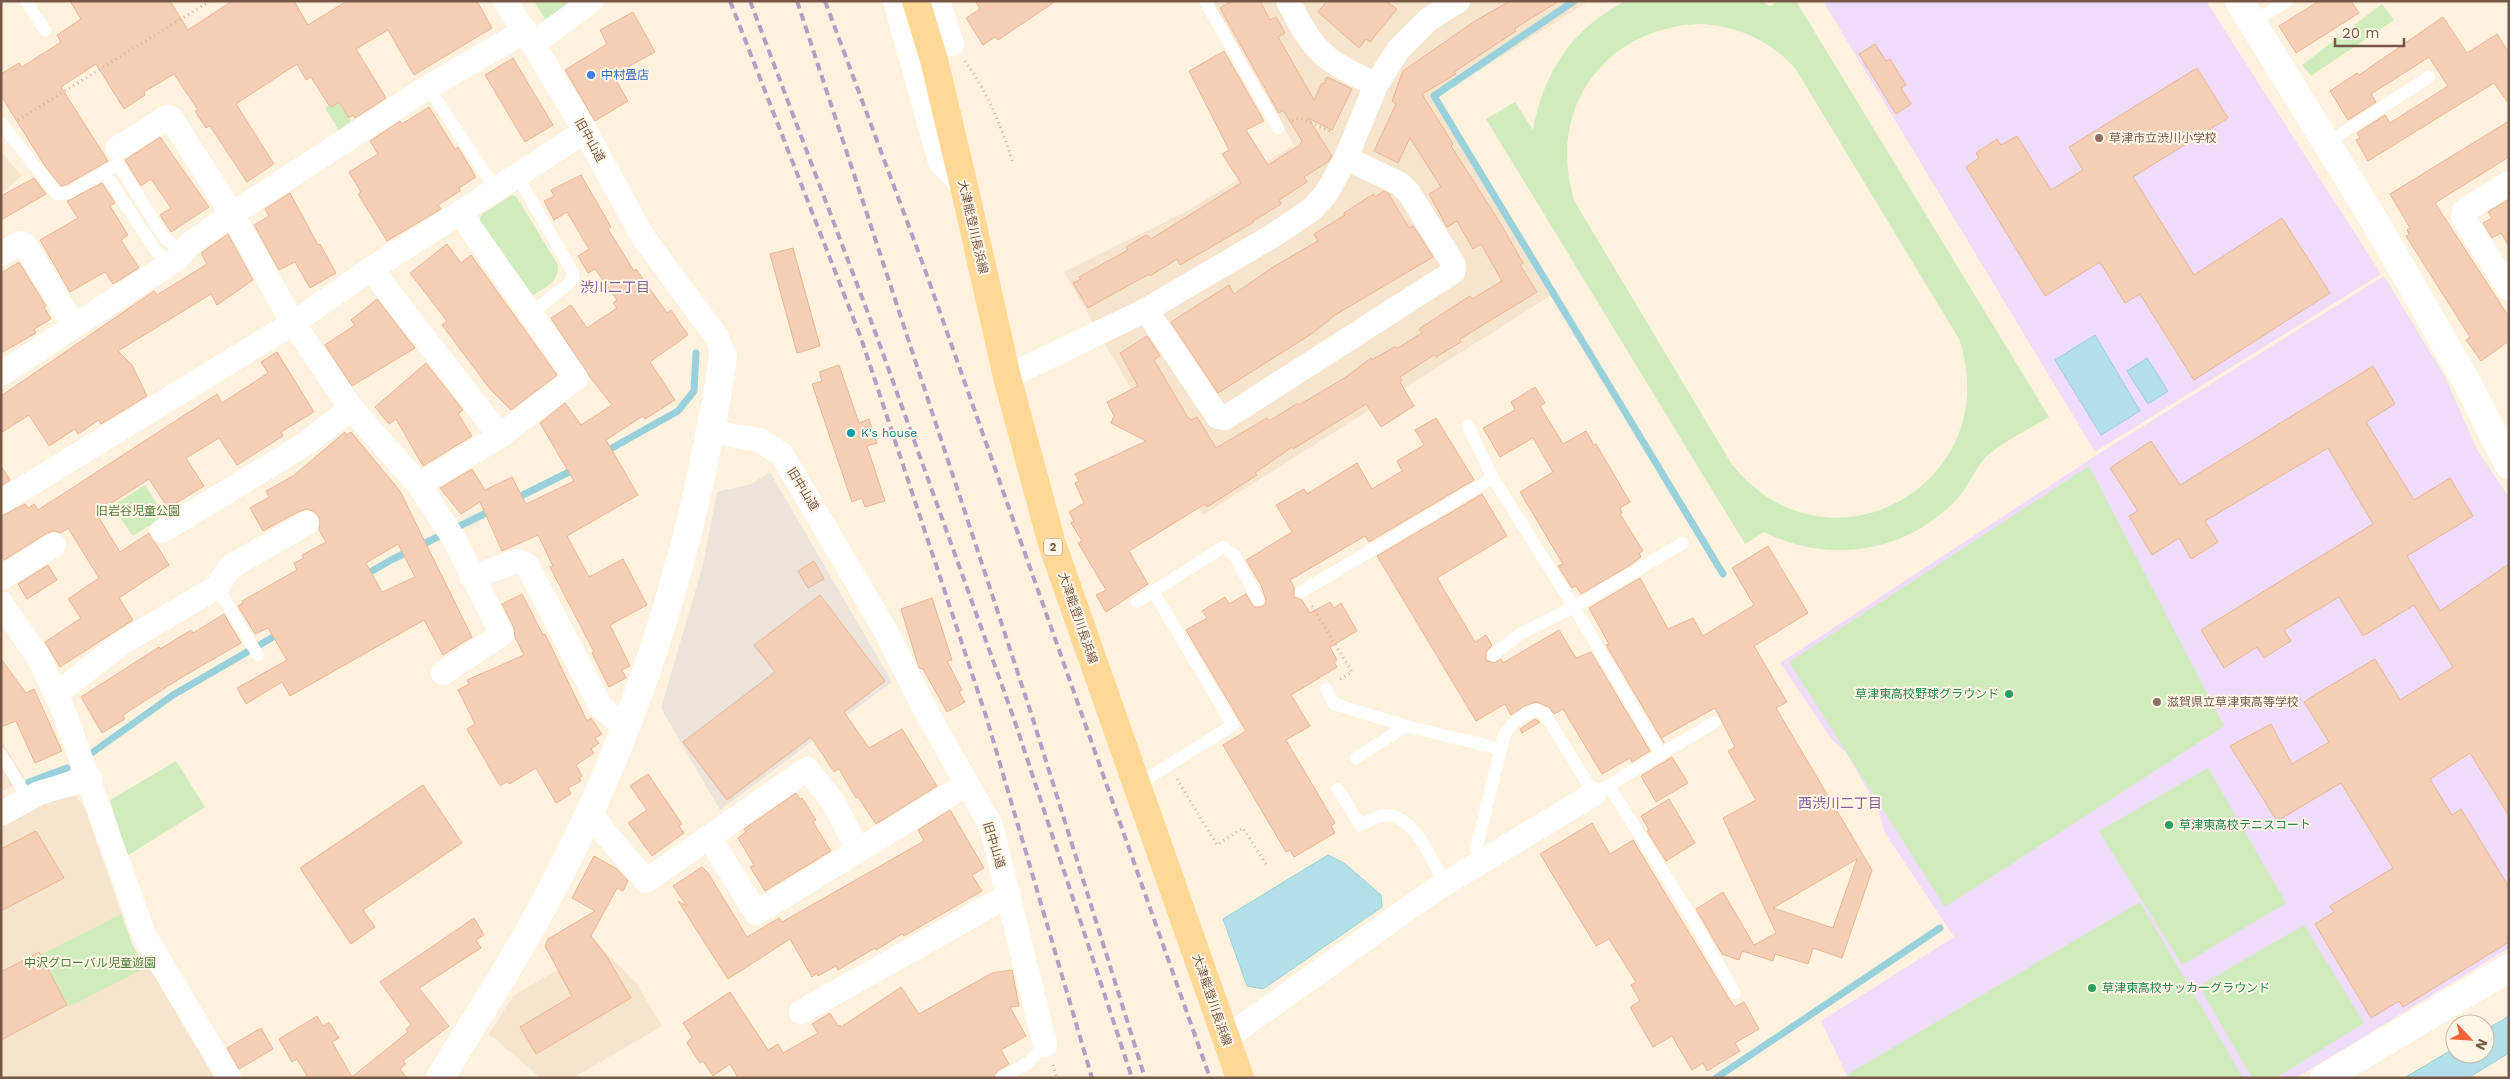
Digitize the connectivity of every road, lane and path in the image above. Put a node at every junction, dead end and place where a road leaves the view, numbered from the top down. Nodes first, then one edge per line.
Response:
1 (26, 1) edge
2 (210, 1) edge
3 (505, 1) edge
4 (591, 1) edge
5 (895, 1) edge
6 (916, 1) edge
7 (938, 1) edge
8 (1205, 1) edge
9 (1288, 1) edge
10 (1458, 1) edge
11 (2287, 1) edge
12 (2245, 12) edge
13 (45, 30) dead end
14 (529, 37) junction
15 (952, 44) joint
16 (2429, 78) dead end
17 (1376, 85) junction
18 (428, 87) junction
19 (3, 126) edge
20 (1278, 128) joint
21 (585, 131) junction
22 (2327, 143) junction
23 (118, 148) dead end
24 (1350, 149) junction
25 (1013, 164) dead end
26 (518, 177) junction
27 (110, 181) dead end
28 (2509, 183) edge
29 (964, 186) junction
30 (496, 190) junction
31 (460, 213) junction
32 (232, 214) junction
33 (1, 254) edge
34 (176, 259) junction
35 (371, 269) junction
36 (2509, 289) edge
37 (1146, 310) junction
38 (530, 315) junction
39 (293, 323) junction
40 (74, 326) junction
41 (723, 355) joint
42 (1, 374) edge
43 (1006, 377) junction
44 (352, 408) junction
45 (1468, 426) dead end
46 (710, 432) junction
47 (500, 436) junction
48 (2509, 465) edge
49 (1493, 478) junction
50 (419, 485) junction
51 (1, 502) edge
52 (307, 524) dead end
53 (162, 531) dead end
54 (1683, 543) dead end
55 (54, 545) dead end
56 (472, 577) junction
57 (1, 578) edge
58 (218, 587) junction
59 (1153, 591) junction
60 (1302, 591) joint
61 (1258, 600) dead end
62 (1137, 602) dead end
63 (1, 603) edge
64 (1574, 607) junction
65 (1493, 655) dead end
66 (258, 656) dead end
67 (443, 673) dead end
68 (1326, 689) joint
69 (56, 694) junction
70 (1715, 722) dead end
71 (1406, 726) junction
72 (626, 728) junction
73 (1501, 749) junction
74 (1, 754) edge
75 (1661, 754) junction
76 (1356, 758) dead end
77 (1169, 766) junction
78 (90, 778) junction
79 (967, 784) junction
80 (1137, 785) junction
81 (1338, 789) dead end
82 (1601, 790) junction
83 (28, 799) junction
84 (590, 812) junction
85 (1, 814) edge
86 (709, 837) junction
87 (858, 850) junction
88 (1482, 861) junction
89 (1266, 864) dead end
90 (1445, 884) junction
91 (1009, 895) junction
92 (2509, 968) edge
93 (1736, 993) dead end
94 (801, 1012) dead end
95 (1226, 1038) junction
96 (1045, 1045) joint
97 (229, 1078) edge
98 (440, 1078) edge
99 (1001, 1078) edge
100 (1240, 1078) edge
101 (2324, 1078) edge

1 - 13 lane
2 - 19 path
3 - 14 street, 旧中山道
4 - 14 street
5 - 29 street
6 - 29 main road, 大津能登川長浜線 / 2
7 - 15 street
8 - 20 lane
9 - 17 street
10 - 17 street
11 - 12 lane
12 - 22 street
14 - 18 street
14 - 21 street, 旧中山道
15 - 25 path
16 - 22 lane
17 - 24 street
18 - 30 lane
18 - 32 street
19 - 34 lane
20 - 24 path
21 - 26 street
21 - 41 street, 旧中山道
22 - 48 street
23 - 32 street
24 - 37 street
24 - 37 street
26 - 30 street
26 - 38 lane
27 - 34 lane
28 - 36 street
29 - 43 main road, 大津能登川長浜線 / 2
30 - 31 street
31 - 35 street
31 - 38 street
32 - 34 street
32 - 39 street
33 - 40 street
34 - 40 street
35 - 39 street
35 - 47 street
37 - 43 street
38 - 47 street
39 - 44 street
39 - 51 street
40 - 42 street
41 - 46 street, 旧中山道
43 - 80 main road, 大津能登川長浜線 / 2
44 - 50 street
44 - 53 street
45 - 49 lane
46 - 72 street
46 - 79 street, 旧中山道
47 - 50 street
49 - 60 lane
49 - 64 lane
50 - 56 street
52 - 58 street
54 - 64 lane
55 - 57 street
56 - 67 street
56 - 72 street
58 - 66 lane
58 - 69 street
59 - 61 lane
59 - 62 lane
59 - 77 lane
60 - 68 path
63 - 69 street
64 - 65 lane
64 - 75 lane
68 - 71 lane
69 - 78 street
70 - 75 lane
71 - 73 lane
71 - 76 lane
72 - 84 street
73 - 82 lane
73 - 88 lane
74 - 83 lane
75 - 82 lane
77 - 80 lane
77 - 89 path
78 - 83 street
78 - 97 street
79 - 87 street
79 - 91 street, 旧中山道
80 - 95 main road, 大津能登川長浜線 / 2
81 - 90 lane
82 - 88 street
82 - 93 lane
83 - 85 street
84 - 86 street
84 - 98 street
86 - 87 street
86 - 87 street
88 - 90 street
90 - 95 street
91 - 94 street
91 - 96 street, 旧中山道
92 - 101 street
95 - 100 main road, 大津能登川長浜線 / 2
96 - 99 lane

